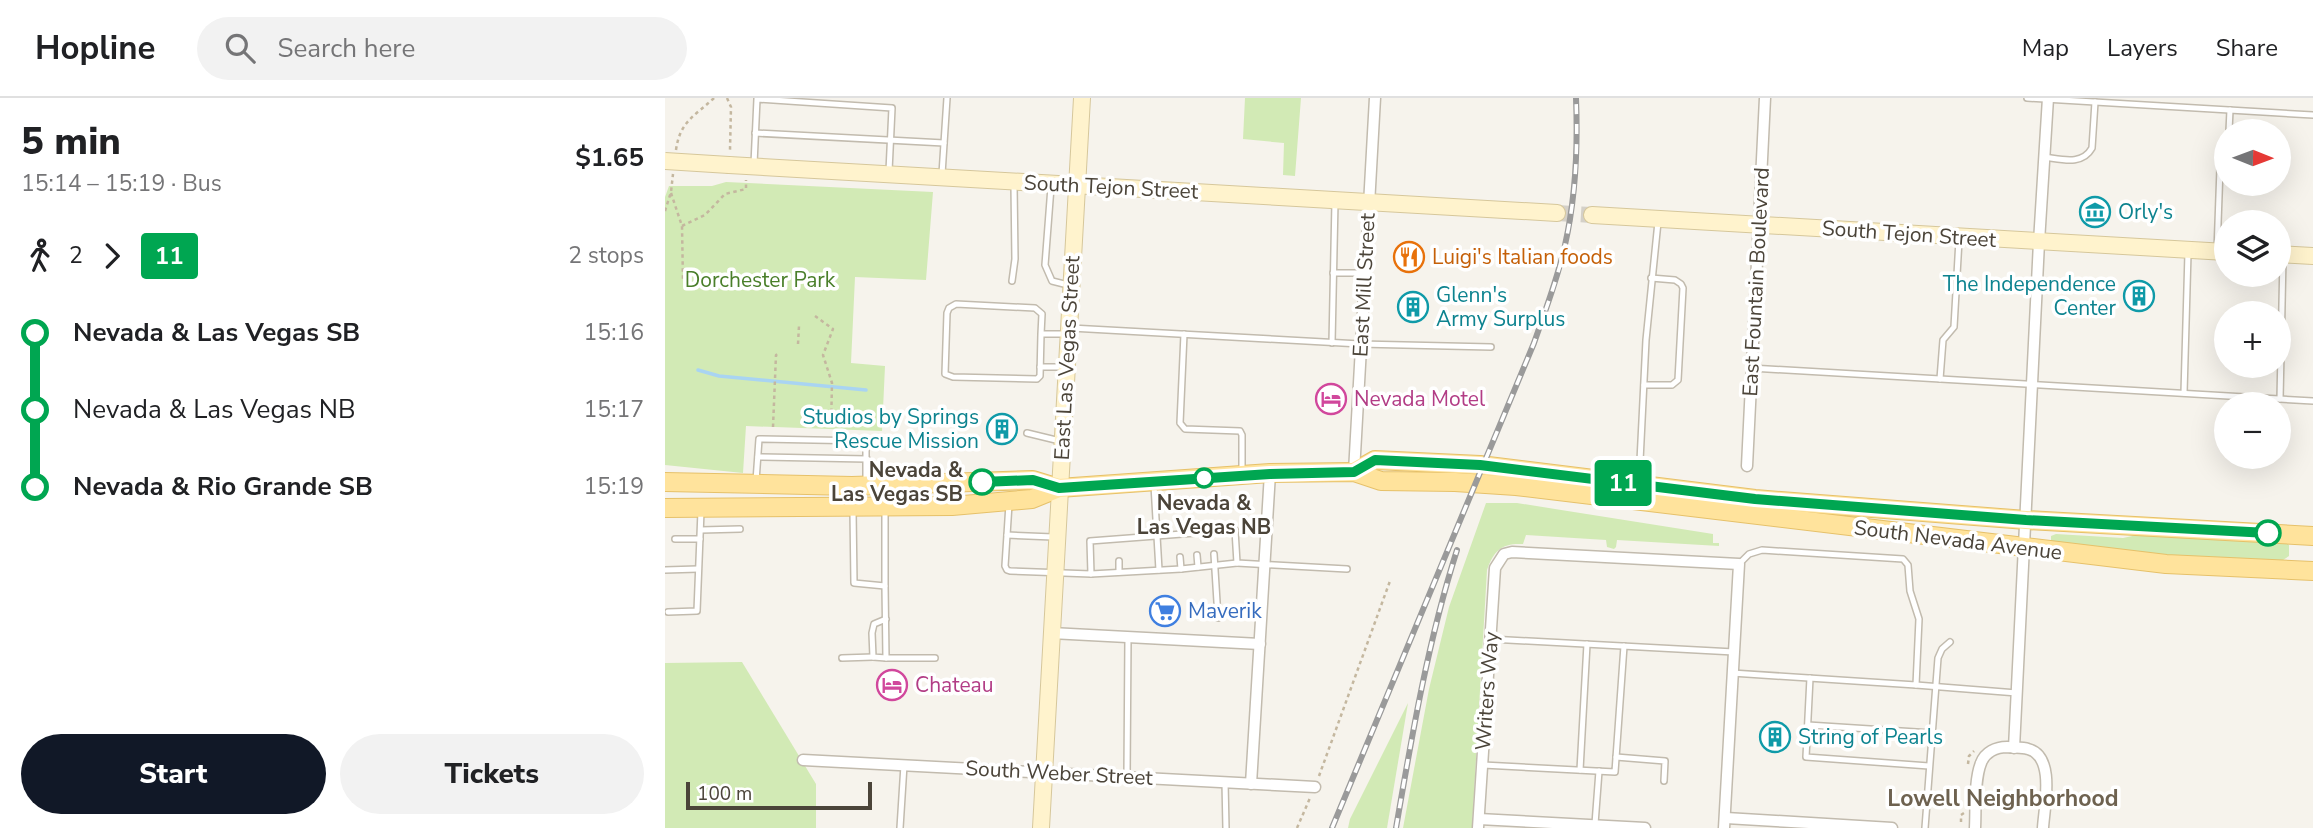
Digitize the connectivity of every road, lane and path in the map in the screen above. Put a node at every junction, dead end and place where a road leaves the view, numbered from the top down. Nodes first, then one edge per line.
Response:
1 (727, 98) edge
2 (947, 98) edge
3 (1082, 98) edge
4 (1375, 98) edge
5 (1766, 98) edge
6 (2027, 98) edge
7 (2048, 99) edge
8 (2095, 102) junction
9 (2230, 110) junction
10 (2313, 115) edge
11 (2230, 119) edge
12 (755, 133) junction
13 (890, 141) junction
14 (731, 144) dead end
15 (944, 144) junction
16 (2044, 157) junction
17 (665, 161) edge
18 (743, 166) junction
19 (889, 174) junction
20 (942, 177) junction
21 (1014, 182) junction
22 (1051, 184) junction
23 (1077, 185) junction
24 (671, 192) dead end
25 (1335, 199) junction
26 (1369, 201) junction
27 (1557, 213) tunnel mouth
28 (1592, 215) tunnel mouth
29 (1658, 219) junction
30 (1758, 225) junction
31 (682, 226) junction
32 (1959, 237) junction
33 (2039, 242) junction
34 (2188, 250) junction
35 (2214, 251) edge
36 (2291, 255) edge
37 (2313, 256) edge
38 (1333, 273) junction
39 (1364, 273) junction
40 (1651, 278) junction
41 (1012, 281) dead end
42 (683, 282) dead end
43 (1071, 285) junction
44 (2281, 287) edge
45 (815, 316) dead end
46 (799, 326) dead end
47 (1069, 331) junction
48 (1041, 334) junction
49 (1184, 334) junction
50 (1332, 343) junction
51 (798, 344) dead end
52 (1360, 344) junction
53 (1491, 348) dead end
54 (815, 352) dead end
55 (824, 352) junction
56 (779, 353) dead end
57 (1040, 367) junction
58 (1066, 368) junction
59 (1751, 368) junction
60 (1940, 379) junction
61 (1643, 385) junction
62 (2032, 385) junction
63 (2280, 392) edge
64 (2184, 393) junction
65 (2214, 395) edge
66 (2291, 400) edge
67 (2313, 401) edge
68 (773, 427) dead end
69 (831, 429) dead end
70 (1027, 433) dead end
71 (1063, 442) junction
72 (758, 457) junction
73 (866, 459) junction
74 (1747, 466) dead end
75 (1354, 472) junction
76 (1270, 474) junction
77 (1242, 476) junction
78 (665, 482) edge
79 (1154, 482) junction
80 (756, 483) junction
81 (1639, 484) junction
82 (866, 485) junction
83 (1059, 488) junction
84 (1009, 501) junction
85 (885, 507) junction
86 (665, 508) edge
87 (693, 508) junction
88 (853, 508) junction
89 (2026, 520) junction
90 (740, 529) dead end
91 (701, 530) junction
92 (1213, 532) junction
93 (1196, 533) junction
94 (1178, 534) junction
95 (1007, 535) junction
96 (1158, 536) junction
97 (2313, 536) edge
98 (1056, 537) junction
99 (1135, 538) junction
100 (675, 539) dead end
101 (700, 539) junction
102 (1119, 539) junction
103 (1213, 542) dead end
104 (1196, 544) dead end
105 (1179, 545) dead end
106 (1136, 547) dead end
107 (1119, 548) dead end
108 (2025, 548) junction
109 (1214, 554) dead end
110 (1197, 555) dead end
111 (1180, 557) dead end
112 (1137, 560) dead end
113 (1119, 561) dead end
114 (1237, 563) junction
115 (1739, 564) junction
116 (1214, 565) junction
117 (1265, 565) junction
118 (1198, 567) junction
119 (698, 569) junction
120 (1181, 569) junction
121 (1347, 569) dead end
122 (665, 570) edge
123 (1159, 570) junction
124 (1137, 571) junction
125 (2313, 571) edge
126 (1119, 572) junction
127 (1054, 573) junction
128 (1091, 574) junction
129 (1389, 581) dead end
130 (885, 586) junction
131 (668, 612) dead end
132 (1218, 618) dead end
133 (886, 619) junction
134 (1051, 634) junction
135 (1128, 638) junction
136 (1490, 639) junction
137 (1950, 642) dead end
138 (1260, 644) junction
139 (1587, 644) junction
140 (1624, 646) junction
141 (1734, 652) junction
142 (873, 657) junction
143 (842, 658) dead end
144 (886, 658) junction
145 (935, 658) dead end
146 (1732, 673) junction
147 (1810, 678) junction
148 (1916, 685) junction
149 (1935, 687) junction
150 (2017, 693) junction
151 (1808, 725) junction
152 (1932, 733) junction
153 (2014, 748) junction
154 (1616, 757) junction
155 (803, 760) dead end
156 (904, 765) junction
157 (1482, 765) junction
158 (1929, 766) junction
159 (1580, 770) junction
160 (1599, 771) junction
161 (1044, 773) junction
162 (1127, 776) junction
163 (1664, 781) dead end
164 (1225, 782) junction
165 (1251, 784) junction
166 (1315, 787) junction
167 (1479, 823) edge
168 (1725, 823) edge
169 (1595, 825) junction
170 (1783, 825) edge
171 (900, 828) edge
172 (1041, 828) edge
173 (1226, 828) edge
174 (1297, 828) edge
175 (1645, 828) edge
176 (1892, 828) edge
177 (1925, 828) edge
178 (1975, 828) edge
179 (2043, 828) edge

1 - 14 path
2 - 15 lane
3 - 23 street, East Las Vegas Street
4 - 26 street, East Mill Street
5 - 30 street, East Fountain Boulevard
6 - 7 lane
7 - 8 lane
7 - 16 street
8 - 9 lane
8 - 16 lane
9 - 10 lane
9 - 11 lane
12 - 13 lane
12 - 13 lane
12 - 18 lane
13 - 15 lane
13 - 19 lane
15 - 20 lane
16 - 33 street
17 - 18 street, South Tejon Street, bridge
18 - 19 street, South Tejon Street
18 - 31 path
19 - 20 street, South Tejon Street
20 - 21 street, South Tejon Street
21 - 22 street, South Tejon Street
21 - 41 lane
22 - 23 street, South Tejon Street
22 - 43 lane
23 - 25 street, South Tejon Street
23 - 43 street, East Las Vegas Street
24 - 31 path
25 - 26 street, South Tejon Street
25 - 38 lane
26 - 27 street, South Tejon Street
26 - 39 street, East Mill Street
28 - 29 street, South Tejon Street
29 - 30 street, South Tejon Street
29 - 40 lane
30 - 32 street, South Tejon Street
30 - 59 street, East Fountain Boulevard
31 - 42 path
32 - 33 street, South Tejon Street
32 - 60 lane
33 - 34 street, South Tejon Street
33 - 62 street
34 - 35 street, South Tejon Street
34 - 64 lane
36 - 37 street
38 - 39 lane
38 - 50 lane
39 - 52 street, East Mill Street
40 - 61 lane
40 - 61 lane
43 - 47 street, East Las Vegas Street
44 - 63 lane
45 - 55 path
46 - 51 path
47 - 48 lane
47 - 49 lane
47 - 58 street, East Las Vegas Street
48 - 57 lane
48 - 57 lane
49 - 50 lane
49 - 77 lane
50 - 52 lane
52 - 53 lane
52 - 75 street, East Mill Street
54 - 55 path
55 - 69 path
56 - 68 path
57 - 58 lane
58 - 71 street, East Las Vegas Street
59 - 60 lane
59 - 74 street, East Fountain Boulevard
60 - 62 lane
61 - 81 lane
62 - 64 lane
62 - 89 street
64 - 65 lane
66 - 67 lane
70 - 71 lane
71 - 83 street, East Las Vegas Street
72 - 73 lane
72 - 73 lane
72 - 80 lane
73 - 82 lane
75 - 76 main road, South Nevada Avenue
75 - 81 main road, South Nevada Avenue
75 - 108 main road, South Nevada Avenue
76 - 77 main road, South Nevada Avenue
76 - 117 street
77 - 79 main road, South Nevada Avenue
78 - 80 main road, South Nevada Avenue
79 - 83 main road, South Nevada Avenue
79 - 96 lane
80 - 82 main road, South Nevada Avenue
81 - 89 main road, South Nevada Avenue
82 - 83 main road, South Nevada Avenue
83 - 84 main road, South Nevada Avenue
83 - 98 street, East Las Vegas Street
84 - 85 main road, South Nevada Avenue
84 - 95 lane
85 - 88 main road, South Nevada Avenue
85 - 130 lane
86 - 87 main road, South Nevada Avenue
87 - 88 main road, South Nevada Avenue
87 - 91 lane
88 - 130 lane
89 - 97 main road, South Nevada Avenue
89 - 108 street
90 - 91 lane
91 - 101 lane
92 - 93 lane
92 - 103 lane
92 - 114 lane
93 - 94 lane
93 - 104 lane
94 - 96 lane
94 - 105 lane
95 - 98 lane
95 - 127 lane
96 - 99 lane
96 - 123 lane
98 - 127 street, East Las Vegas Street
99 - 102 lane
99 - 106 lane
100 - 101 lane
101 - 119 lane
102 - 107 lane
102 - 128 lane
108 - 125 main road, South Nevada Avenue
108 - 150 street
109 - 116 lane
110 - 118 lane
111 - 120 lane
112 - 124 lane
113 - 126 lane
114 - 116 lane
114 - 117 lane
115 - 136 street, Writers Way
115 - 141 street
115 - 148 lane
116 - 118 lane
116 - 132 lane
117 - 121 lane
117 - 138 street
118 - 120 lane
119 - 122 lane
119 - 131 lane
120 - 123 lane
123 - 124 lane
124 - 126 lane
126 - 128 lane
127 - 128 lane
127 - 134 street, East Las Vegas Street
129 - 166 path
130 - 133 lane
133 - 142 lane
133 - 144 lane
134 - 135 street
134 - 161 street, East Las Vegas Street
135 - 138 street
135 - 162 lane
136 - 139 lane
136 - 157 street, Writers Way
137 - 149 lane
138 - 165 street
139 - 140 lane
139 - 159 lane
140 - 141 lane
140 - 154 lane
141 - 146 street
142 - 143 lane
142 - 144 lane
144 - 145 lane
146 - 147 lane
146 - 168 street
147 - 148 lane
147 - 151 lane
148 - 149 lane
149 - 150 lane
149 - 152 lane
150 - 153 street
151 - 152 lane
151 - 158 lane
152 - 158 lane
153 - 178 street
153 - 179 street
154 - 160 lane
154 - 163 lane
155 - 156 street, South Weber Street
156 - 161 street, South Weber Street
156 - 171 lane
157 - 159 lane
157 - 167 street, Writers Way
158 - 177 lane
159 - 160 lane
160 - 169 lane
161 - 162 street, South Weber Street
161 - 172 street, East Las Vegas Street
162 - 164 street, South Weber Street
164 - 165 street, South Weber Street
164 - 173 lane
165 - 166 street, South Weber Street
166 - 174 path
167 - 169 street
168 - 170 street
169 - 175 street
170 - 176 street

